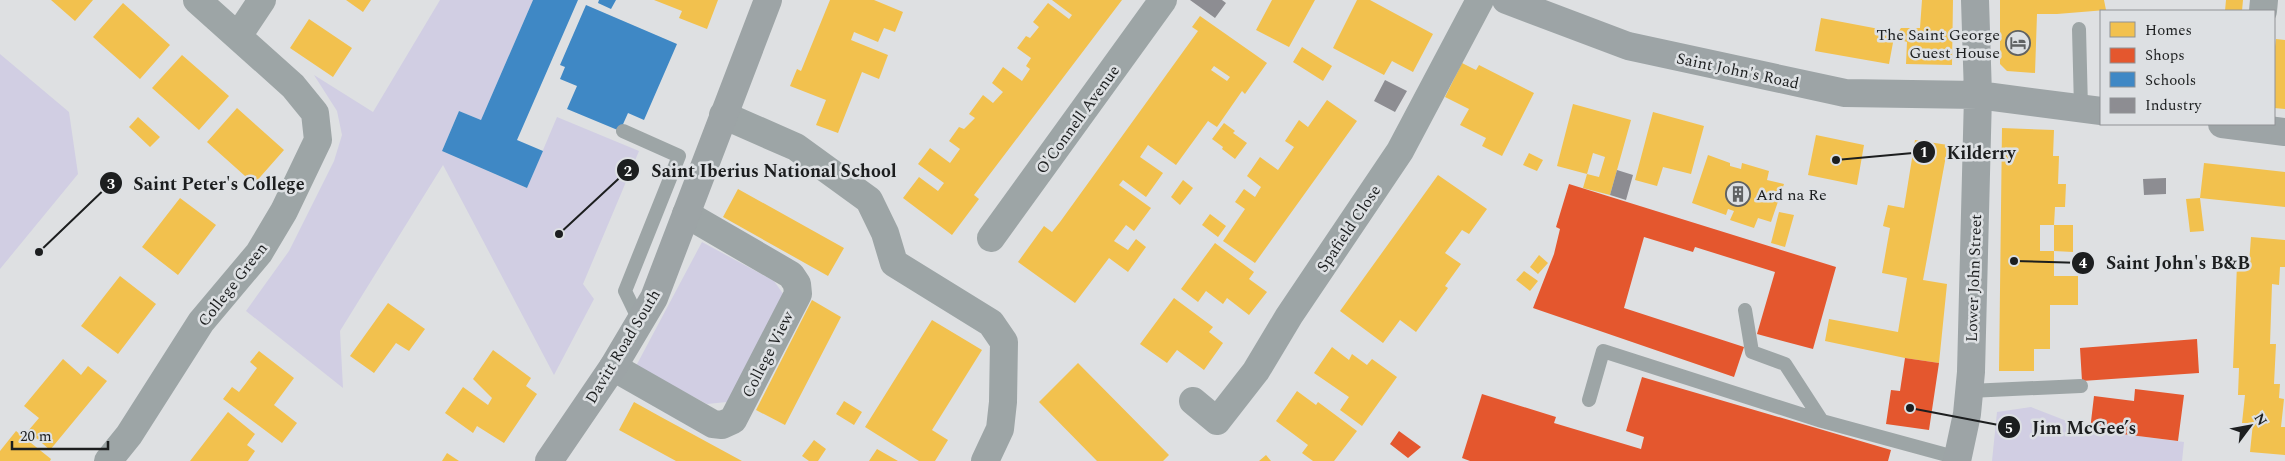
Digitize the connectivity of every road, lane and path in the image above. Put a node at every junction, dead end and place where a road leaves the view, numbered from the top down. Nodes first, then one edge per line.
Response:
1 (197, 0) edge
2 (262, 0) edge
3 (768, 0) edge
4 (1163, 0) edge
5 (1480, 0) edge
6 (1506, 0) edge
7 (1975, 0) edge
8 (2079, 29) dead end
9 (238, 36) junction
10 (1978, 95) junction
11 (2091, 109) edge
12 (723, 115) junction
13 (2239, 125) edge
14 (623, 131) dead end
15 (2285, 132) edge
16 (686, 214) junction
17 (991, 238) dead end
18 (1745, 310) dead end
19 (640, 322) junction
20 (613, 367) junction
21 (2081, 386) dead end
22 (1969, 390) junction
23 (1589, 400) dead end
24 (1193, 401) dead end
25 (1822, 421) junction
26 (1958, 460) edge
27 (108, 461) edge
28 (549, 461) edge
29 (985, 461) edge

1 - 9 street, College Green
2 - 9 street
3 - 12 street, Davitt Road South
4 - 17 street, O'Connell Avenue
5 - 24 street, Spafield Close
6 - 10 street, Saint John's Road
7 - 10 street, Lower John Street
8 - 11 lane
9 - 27 street, College Green
10 - 11 street, Saint John's Road
10 - 22 street, Lower John Street
12 - 16 street, Davitt Road South
12 - 29 street
13 - 15 street
14 - 19 lane
16 - 19 street, Davitt Road South
16 - 20 street, College View
18 - 25 lane
19 - 20 street, Davitt Road South
20 - 28 street, Davitt Road South
21 - 22 lane
22 - 26 street, Lower John Street
23 - 25 lane
25 - 26 lane

